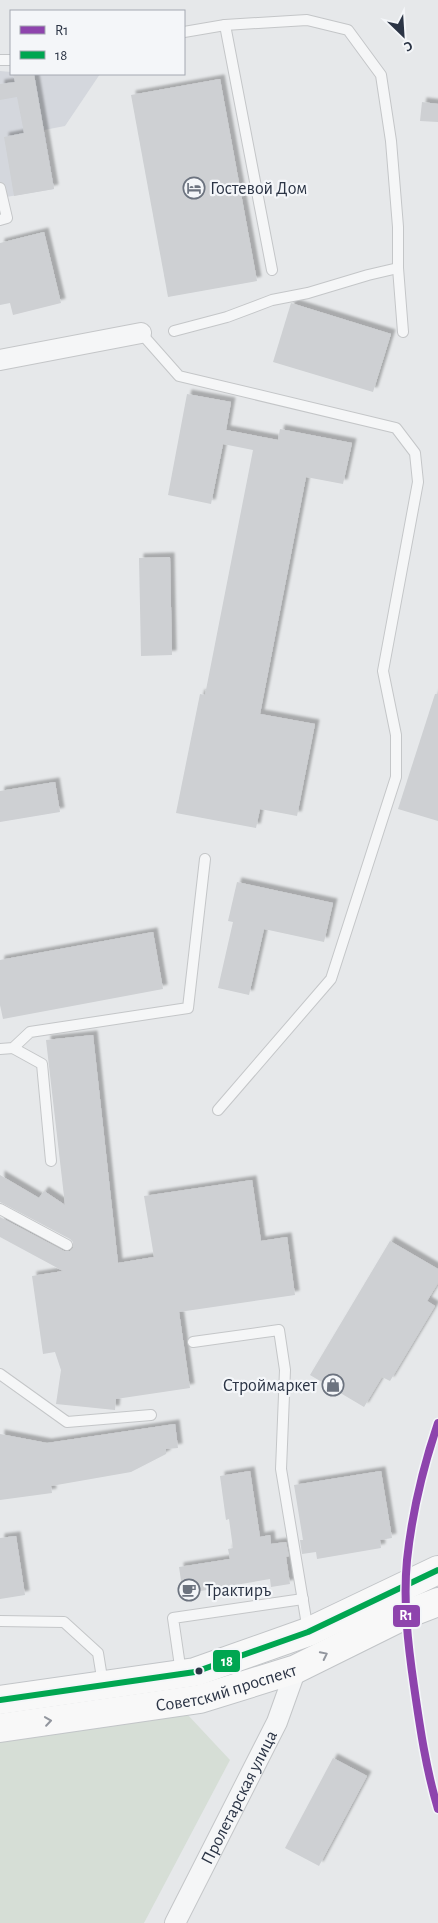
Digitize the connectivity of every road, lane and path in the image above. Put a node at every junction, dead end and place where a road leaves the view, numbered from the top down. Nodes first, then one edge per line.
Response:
1 (225, 25) junction
2 (185, 32) edge
3 (0, 188) edge
4 (0, 220) edge
5 (398, 268) junction
6 (272, 270) dead end
7 (174, 331) dead end
8 (403, 332) dead end
9 (141, 333) joint
10 (0, 360) edge
11 (205, 859) dead end
12 (13, 1048) junction
13 (0, 1049) edge
14 (218, 1110) dead end
15 (51, 1161) dead end
16 (0, 1209) edge
17 (67, 1244) dead end
18 (193, 1342) dead end
19 (0, 1375) edge
20 (151, 1415) dead end
21 (438, 1570) edge
22 (303, 1600) junction
23 (438, 1602) edge
24 (0, 1621) edge
25 (308, 1632) junction
26 (296, 1669) junction
27 (181, 1674) junction
28 (103, 1685) junction
29 (0, 1700) edge
30 (0, 1728) edge
31 (175, 1923) edge

1 - 2 lane
1 - 5 lane
1 - 6 lane
3 - 4 lane
5 - 7 lane
5 - 8 lane
9 - 10 street
9 - 14 lane
11 - 12 lane
12 - 13 lane
12 - 15 lane
16 - 17 lane
18 - 22 lane
19 - 20 lane
21 - 25 main road, Советский проспект
22 - 25 lane
22 - 27 lane
26 -> 23 main road, Советский проспект
24 - 28 lane
25 - 27 main road, Советский проспект
30 -> 26 main road, Советский проспект
26 - 31 street, Пролетарская улица
27 - 28 main road, Советский проспект
28 - 29 main road, Советский проспект

